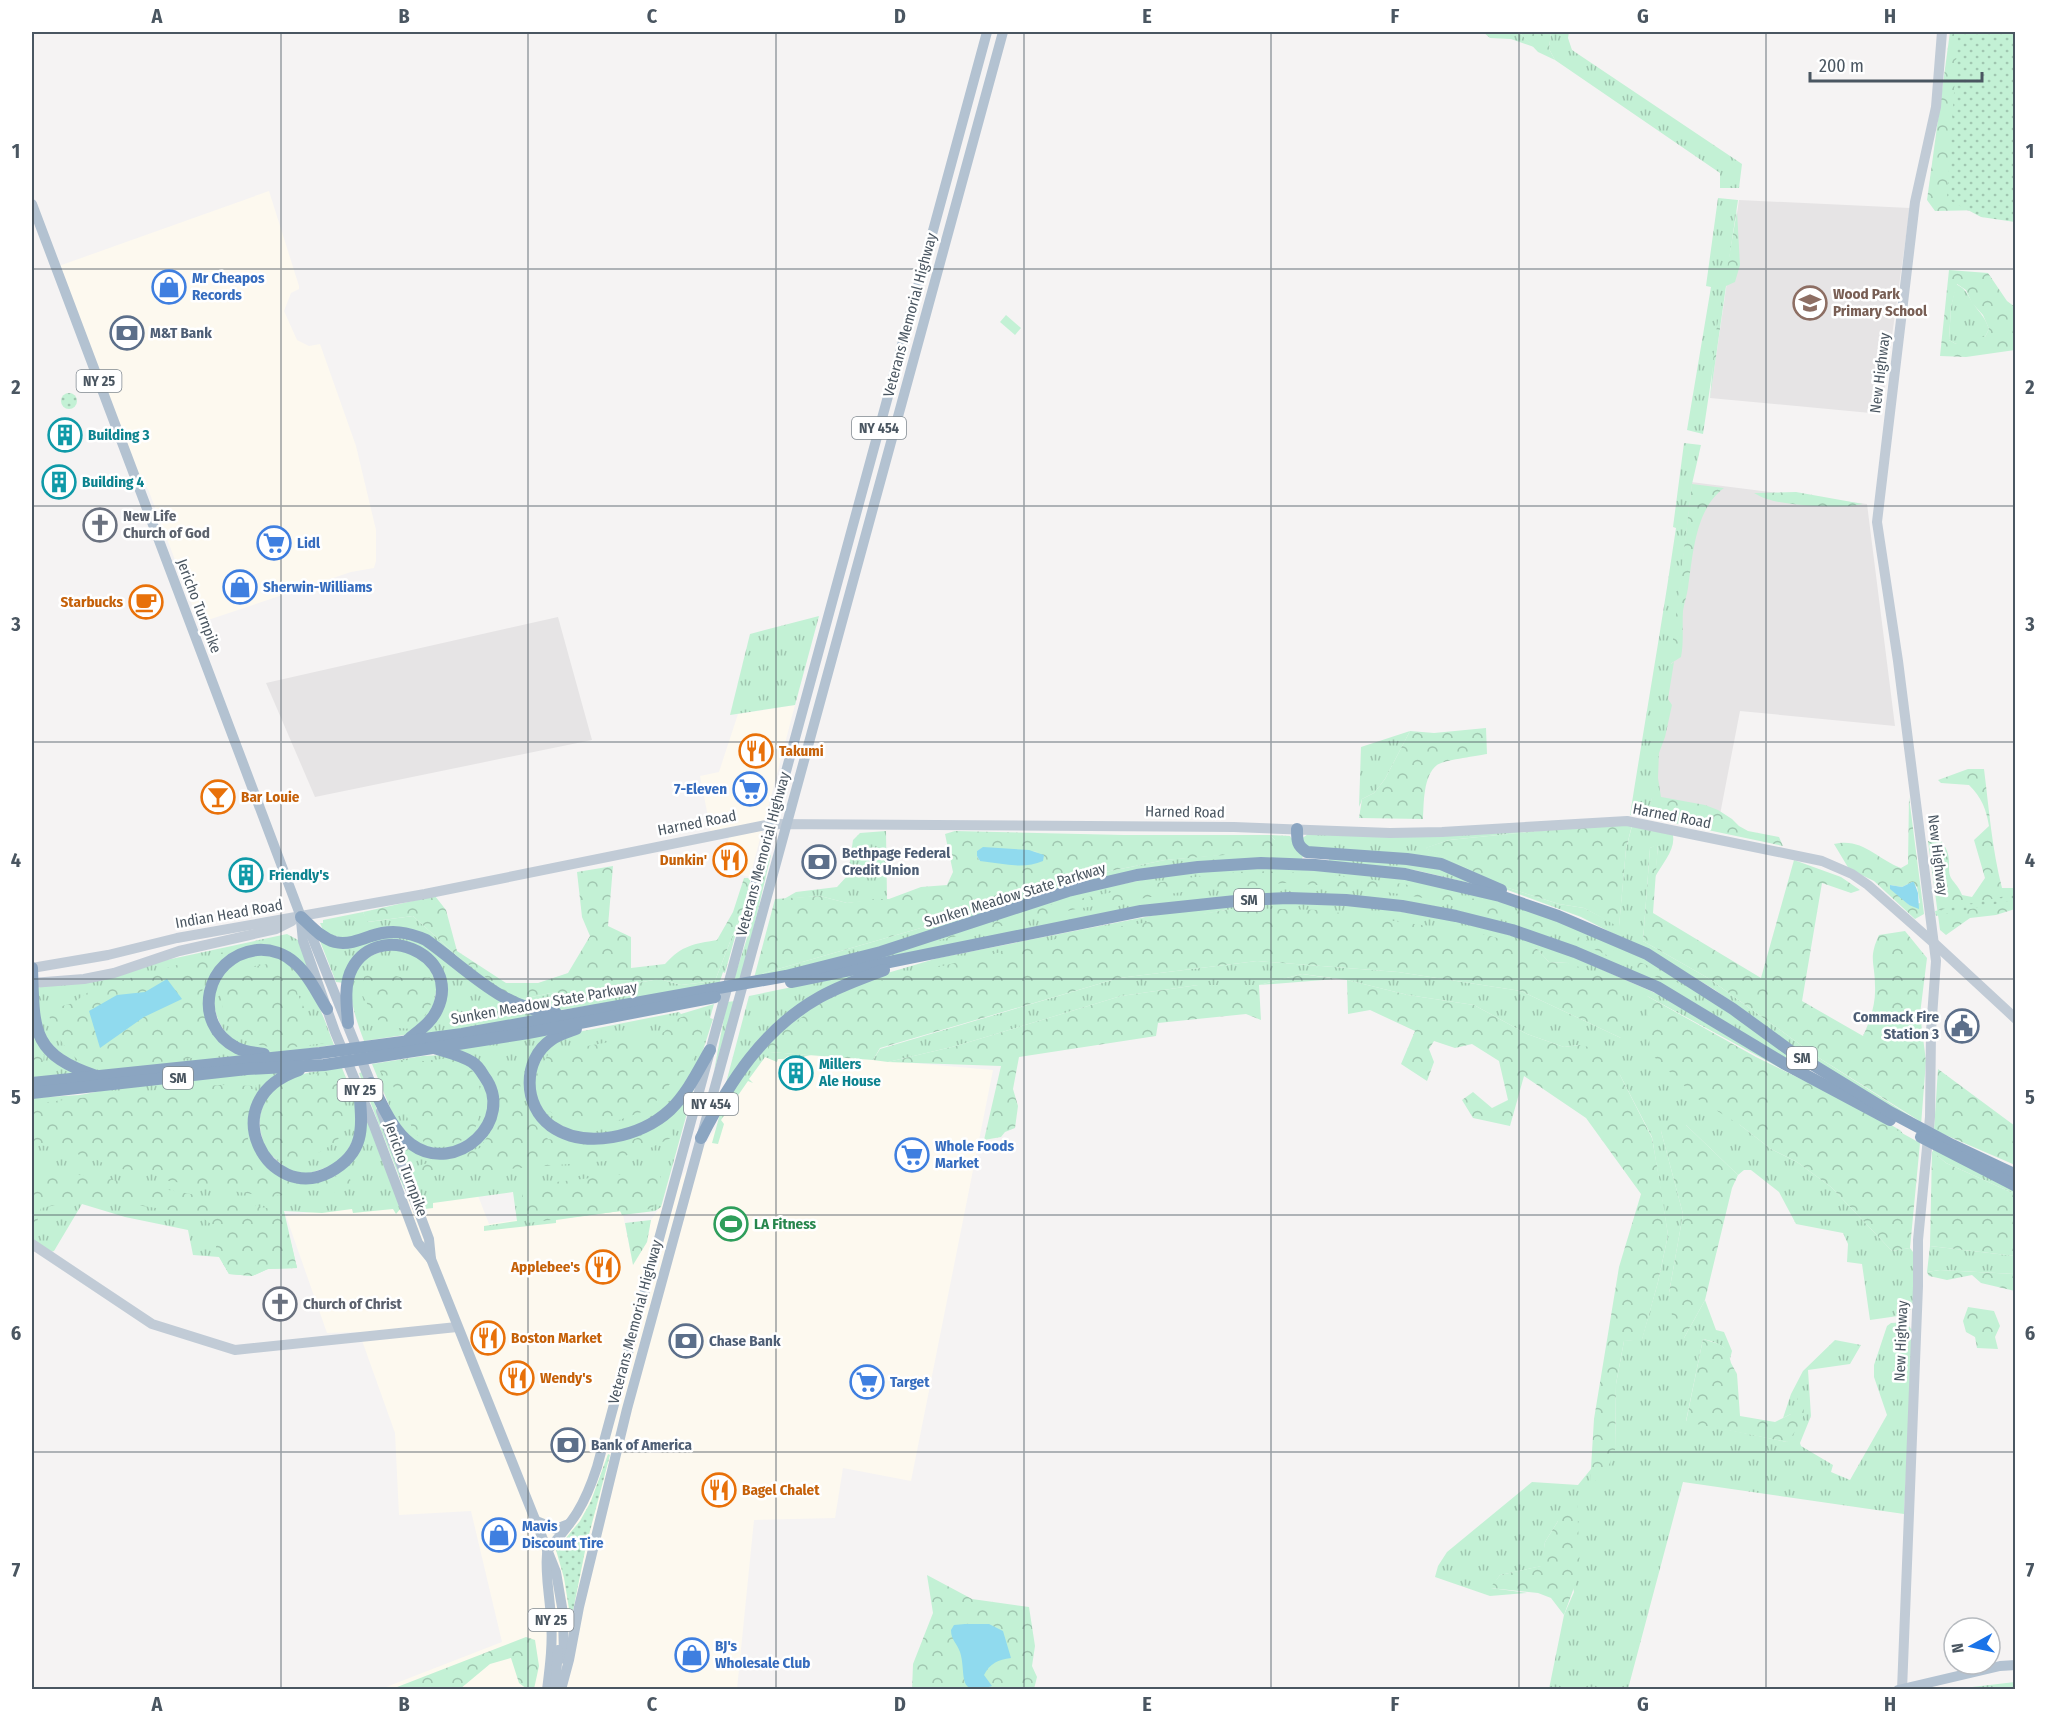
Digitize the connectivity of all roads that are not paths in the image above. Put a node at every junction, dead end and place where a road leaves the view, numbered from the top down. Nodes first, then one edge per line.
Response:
1 (987, 32) edge
2 (1003, 32) edge
3 (1942, 32) edge
4 (32, 204) edge
5 (787, 823) junction
6 (771, 824) junction
7 (1298, 829) junction
8 (1542, 910) junction
9 (301, 917) junction
10 (1935, 944) junction
11 (916, 957) junction
12 (32, 968) edge
13 (32, 983) edge
14 (327, 1009) junction
15 (575, 1013) junction
16 (608, 1018) junction
17 (2016, 1018) edge
18 (348, 1023) junction
19 (407, 1041) junction
20 (430, 1047) junction
21 (383, 1050) junction
22 (710, 1050) junction
23 (286, 1056) junction
24 (322, 1059) junction
25 (309, 1067) junction
26 (100, 1077) junction
27 (32, 1083) edge
28 (365, 1086) junction
29 (32, 1093) edge
30 (701, 1138) junction
31 (2016, 1175) edge
32 (2016, 1186) edge
33 (32, 1244) edge
34 (457, 1327) junction
35 (536, 1521) junction
36 (571, 1523) junction
37 (547, 1551) junction
38 (551, 1620) junction
39 (2016, 1665) edge
40 (560, 1688) edge
41 (547, 1689) edge
42 (1900, 1689) edge

1 - 6 main road, Veterans Memorial Highway / NY 454
2 - 5 main road, Veterans Memorial Highway / NY 454
3 - 10 main road, New Highway
4 - 9 main road, Jericho Turnpike / NY 25
5 - 6 main road, Harned Road
5 - 7 main road, Harned Road
5 - 30 main road, Veterans Memorial Highway / NY 454
6 - 9 main road, Harned Road
6 - 22 main road, Veterans Memorial Highway / NY 454
7 - 8 highway
7 - 10 main road, Harned Road
8 - 15 highway, Sunken Meadow State Parkway / SM
8 - 31 highway, Sunken Meadow State Parkway / SM
9 - 12 main road, Indian Head Road
9 - 13 main road, Indian Head Road
9 - 14 main road, Jericho Turnpike / NY 25
9 - 15 highway
9 - 18 main road, Jericho Turnpike / NY 25
10 - 17 main road, Harned Road
10 - 42 main road, New Highway
11 - 16 highway, Sunken Meadow State Parkway / SM
11 - 30 highway
11 - 32 highway, Sunken Meadow State Parkway / SM
12 - 13 highway
13 - 26 highway
14 - 23 highway
14 - 28 main road, Jericho Turnpike / NY 25
15 - 19 highway, Sunken Meadow State Parkway / SM
16 - 20 highway, Sunken Meadow State Parkway / SM
16 - 22 highway
18 - 19 highway
18 - 28 main road, Jericho Turnpike / NY 25
19 - 21 highway, Sunken Meadow State Parkway / SM
20 - 21 highway, Sunken Meadow State Parkway / SM
20 - 28 highway
21 - 24 highway, Sunken Meadow State Parkway / SM
22 - 36 main road, Veterans Memorial Highway / NY 454
23 - 24 highway, Sunken Meadow State Parkway / SM
23 - 26 highway, Sunken Meadow State Parkway / SM
24 - 25 highway, Sunken Meadow State Parkway / SM
25 - 28 highway
25 - 29 highway, Sunken Meadow State Parkway / SM
26 - 27 highway, Sunken Meadow State Parkway / SM
28 - 34 main road, Jericho Turnpike / NY 25
30 - 40 main road, Veterans Memorial Highway / NY 454
33 - 34 main road
34 - 35 main road, Jericho Turnpike / NY 25
35 - 36 main road
35 - 37 main road, Jericho Turnpike / NY 25
36 - 37 main road, Veterans Memorial Highway / NY 454
37 - 38 main road, Jericho Turnpike / NY 25
37 - 40 main road, Jericho Turnpike / NY 25
38 - 40 main road
38 - 41 main road, Jericho Turnpike / NY 25
39 - 42 main road

